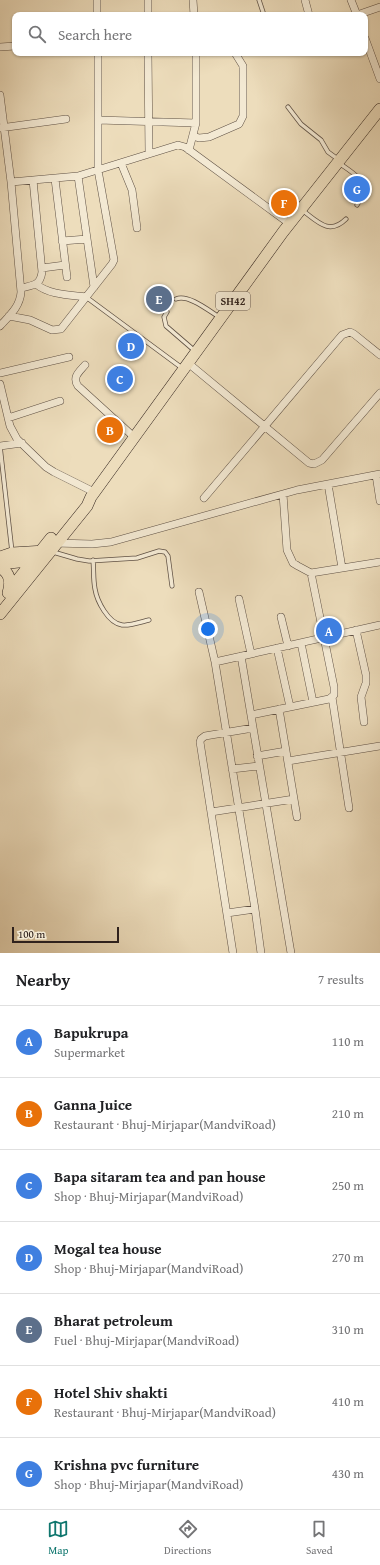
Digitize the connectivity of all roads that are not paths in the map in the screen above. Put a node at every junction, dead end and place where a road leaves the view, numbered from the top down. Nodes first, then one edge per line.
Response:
1 (97, 0) edge
2 (148, 0) edge
3 (193, 0) edge
4 (259, 0) edge
5 (304, 0) edge
6 (351, 0) edge
7 (380, 7) edge
8 (97, 12) edge
9 (148, 12) edge
10 (194, 12) edge
11 (263, 12) edge
12 (308, 12) edge
13 (356, 12) edge
14 (366, 12) edge
15 (12, 46) edge
16 (368, 46) edge
17 (0, 47) edge
18 (98, 56) edge
19 (148, 56) edge
20 (196, 56) edge
21 (237, 56) edge
22 (380, 79) edge
23 (0, 95) edge
24 (288, 107) dead end
25 (380, 109) edge
26 (66, 119) dead end
27 (98, 120) junction
28 (148, 121) junction
29 (196, 122) junction
30 (2, 128) edge
31 (193, 136) junction
32 (189, 150) junction
33 (149, 154) junction
34 (339, 161) junction
35 (121, 163) junction
36 (98, 170) junction
37 (78, 176) junction
38 (55, 179) junction
39 (33, 180) junction
40 (11, 182) junction
41 (357, 205) dead end
42 (301, 210) junction
43 (346, 219) dead end
44 (290, 224) junction
45 (137, 228) dead end
46 (87, 239) junction
47 (62, 241) junction
48 (65, 265) junction
49 (42, 268) junction
50 (67, 277) dead end
51 (36, 284) junction
52 (94, 287) junction
53 (21, 288) junction
54 (86, 297) junction
55 (176, 299) dead end
56 (167, 312) dead end
57 (9, 316) junction
58 (221, 318) junction
59 (0, 326) edge
60 (196, 352) junction
61 (380, 355) edge
62 (69, 358) dead end
63 (85, 365) dead end
64 (185, 366) junction
65 (0, 373) edge
66 (0, 384) edge
67 (380, 394) edge
68 (60, 401) dead end
69 (8, 418) junction
70 (266, 427) junction
71 (134, 437) junction
72 (22, 443) junction
73 (0, 446) edge
74 (378, 475) edge
75 (328, 484) junction
76 (93, 494) junction
77 (283, 494) junction
78 (204, 498) dead end
79 (380, 501) edge
80 (12, 553) junction
81 (44, 553) junction
82 (0, 556) edge
83 (93, 560) junction
84 (380, 562) edge
85 (0, 564) edge
86 (0, 568) edge
87 (342, 568) junction
88 (311, 573) junction
89 (172, 586) dead end
90 (199, 592) dead end
91 (8, 593) junction
92 (239, 599) dead end
93 (0, 604) edge
94 (0, 614) edge
95 (282, 617) dead end
96 (149, 620) dead end
97 (380, 625) edge
98 (356, 630) junction
99 (323, 638) junction
100 (301, 643) junction
101 (288, 646) junction
102 (277, 648) junction
103 (251, 654) junction
104 (241, 656) junction
105 (215, 662) junction
106 (332, 697) junction
107 (313, 702) junction
108 (290, 707) junction
109 (279, 709) junction
110 (251, 715) junction
111 (364, 722) dead end
112 (253, 728) junction
113 (226, 732) junction
114 (380, 746) edge
115 (286, 751) junction
116 (341, 752) junction
117 (258, 756) junction
118 (288, 761) junction
119 (259, 766) junction
120 (232, 769) junction
121 (294, 799) junction
122 (265, 804) junction
123 (238, 808) junction
124 (349, 808) dead end
125 (211, 812) junction
126 (297, 817) dead end
127 (255, 909) junction
128 (227, 913) junction
129 (233, 953) edge
130 (261, 953) edge
131 (291, 953) edge

1 - 8 street
2 - 9 street
3 - 10 street
4 - 11 lane
5 - 12 street
6 - 13 street
7 - 14 street
15 - 17 street
16 - 22 street
18 - 27 street
19 - 28 street
20 - 29 street
21 - 31 street
23 - 30 street
24 - 34 lane
25 - 34 main road, SH42
26 - 30 street
27 - 28 street
27 - 36 street
28 - 29 street
28 - 33 street
29 - 31 street
30 - 40 street
31 - 32 street
32 - 33 street
32 - 44 street
33 - 35 street
34 - 41 lane
34 - 42 main road, SH42
35 - 36 street
35 - 45 street
36 - 37 street
36 - 52 street
37 - 38 street
37 - 46 street
38 - 39 street
38 - 47 street
39 - 40 street
39 - 49 street
40 - 53 street
42 - 43 lane
42 - 44 main road, SH42
44 - 58 main road, SH42
46 - 47 street
46 - 52 street
47 - 48 street
48 - 49 street
48 - 50 street
49 - 51 street
51 - 53 street
51 - 54 street
52 - 54 street
53 - 57 street
54 - 57 street
54 - 64 lane
55 - 58 lane
56 - 60 lane
57 - 59 street
58 - 60 main road, SH42
60 - 64 main road, SH42
61 - 70 street
62 - 65 street
63 - 71 street
64 - 70 street
64 - 71 main road, SH42
66 - 69 street
67 - 70 street
68 - 69 street
69 - 72 street
70 - 78 street
71 - 76 main road, SH42
72 - 73 street
72 - 76 street
73 - 80 lane
74 - 75 street
74 - 79 street
75 - 77 street
75 - 87 street
76 - 81 main road, SH42
76 - 81 main road, SH42
77 - 81 street
77 - 88 street
80 - 81 main road
80 - 82 main road
81 - 83 lane
81 - 85 main road
81 - 91 main road
81 - 94 main road
83 - 89 lane
83 - 96 lane
84 - 87 street
86 - 91 main road
87 - 88 street
88 - 99 street
90 - 105 street
91 - 93 main road
92 - 103 street
95 - 101 street
97 - 98 street
98 - 99 street
98 - 111 street
99 - 100 street
99 - 106 street
100 - 101 street
100 - 107 street
101 - 102 street
102 - 103 street
102 - 108 street
103 - 104 street
104 - 105 street
104 - 110 street
105 - 113 street
106 - 107 street
106 - 116 street
107 - 108 street
108 - 109 street
109 - 110 street
109 - 115 street
110 - 112 street
112 - 113 street
112 - 117 street
113 - 120 street
113 - 125 street
114 - 116 street
115 - 117 street
115 - 118 street
116 - 118 street
116 - 124 street
117 - 119 street
118 - 121 street
119 - 120 street
119 - 122 street
120 - 123 street
121 - 122 street
121 - 126 street
122 - 123 street
122 - 131 street
123 - 125 street
123 - 127 street
125 - 128 street
127 - 128 street
127 - 130 street
128 - 129 street

